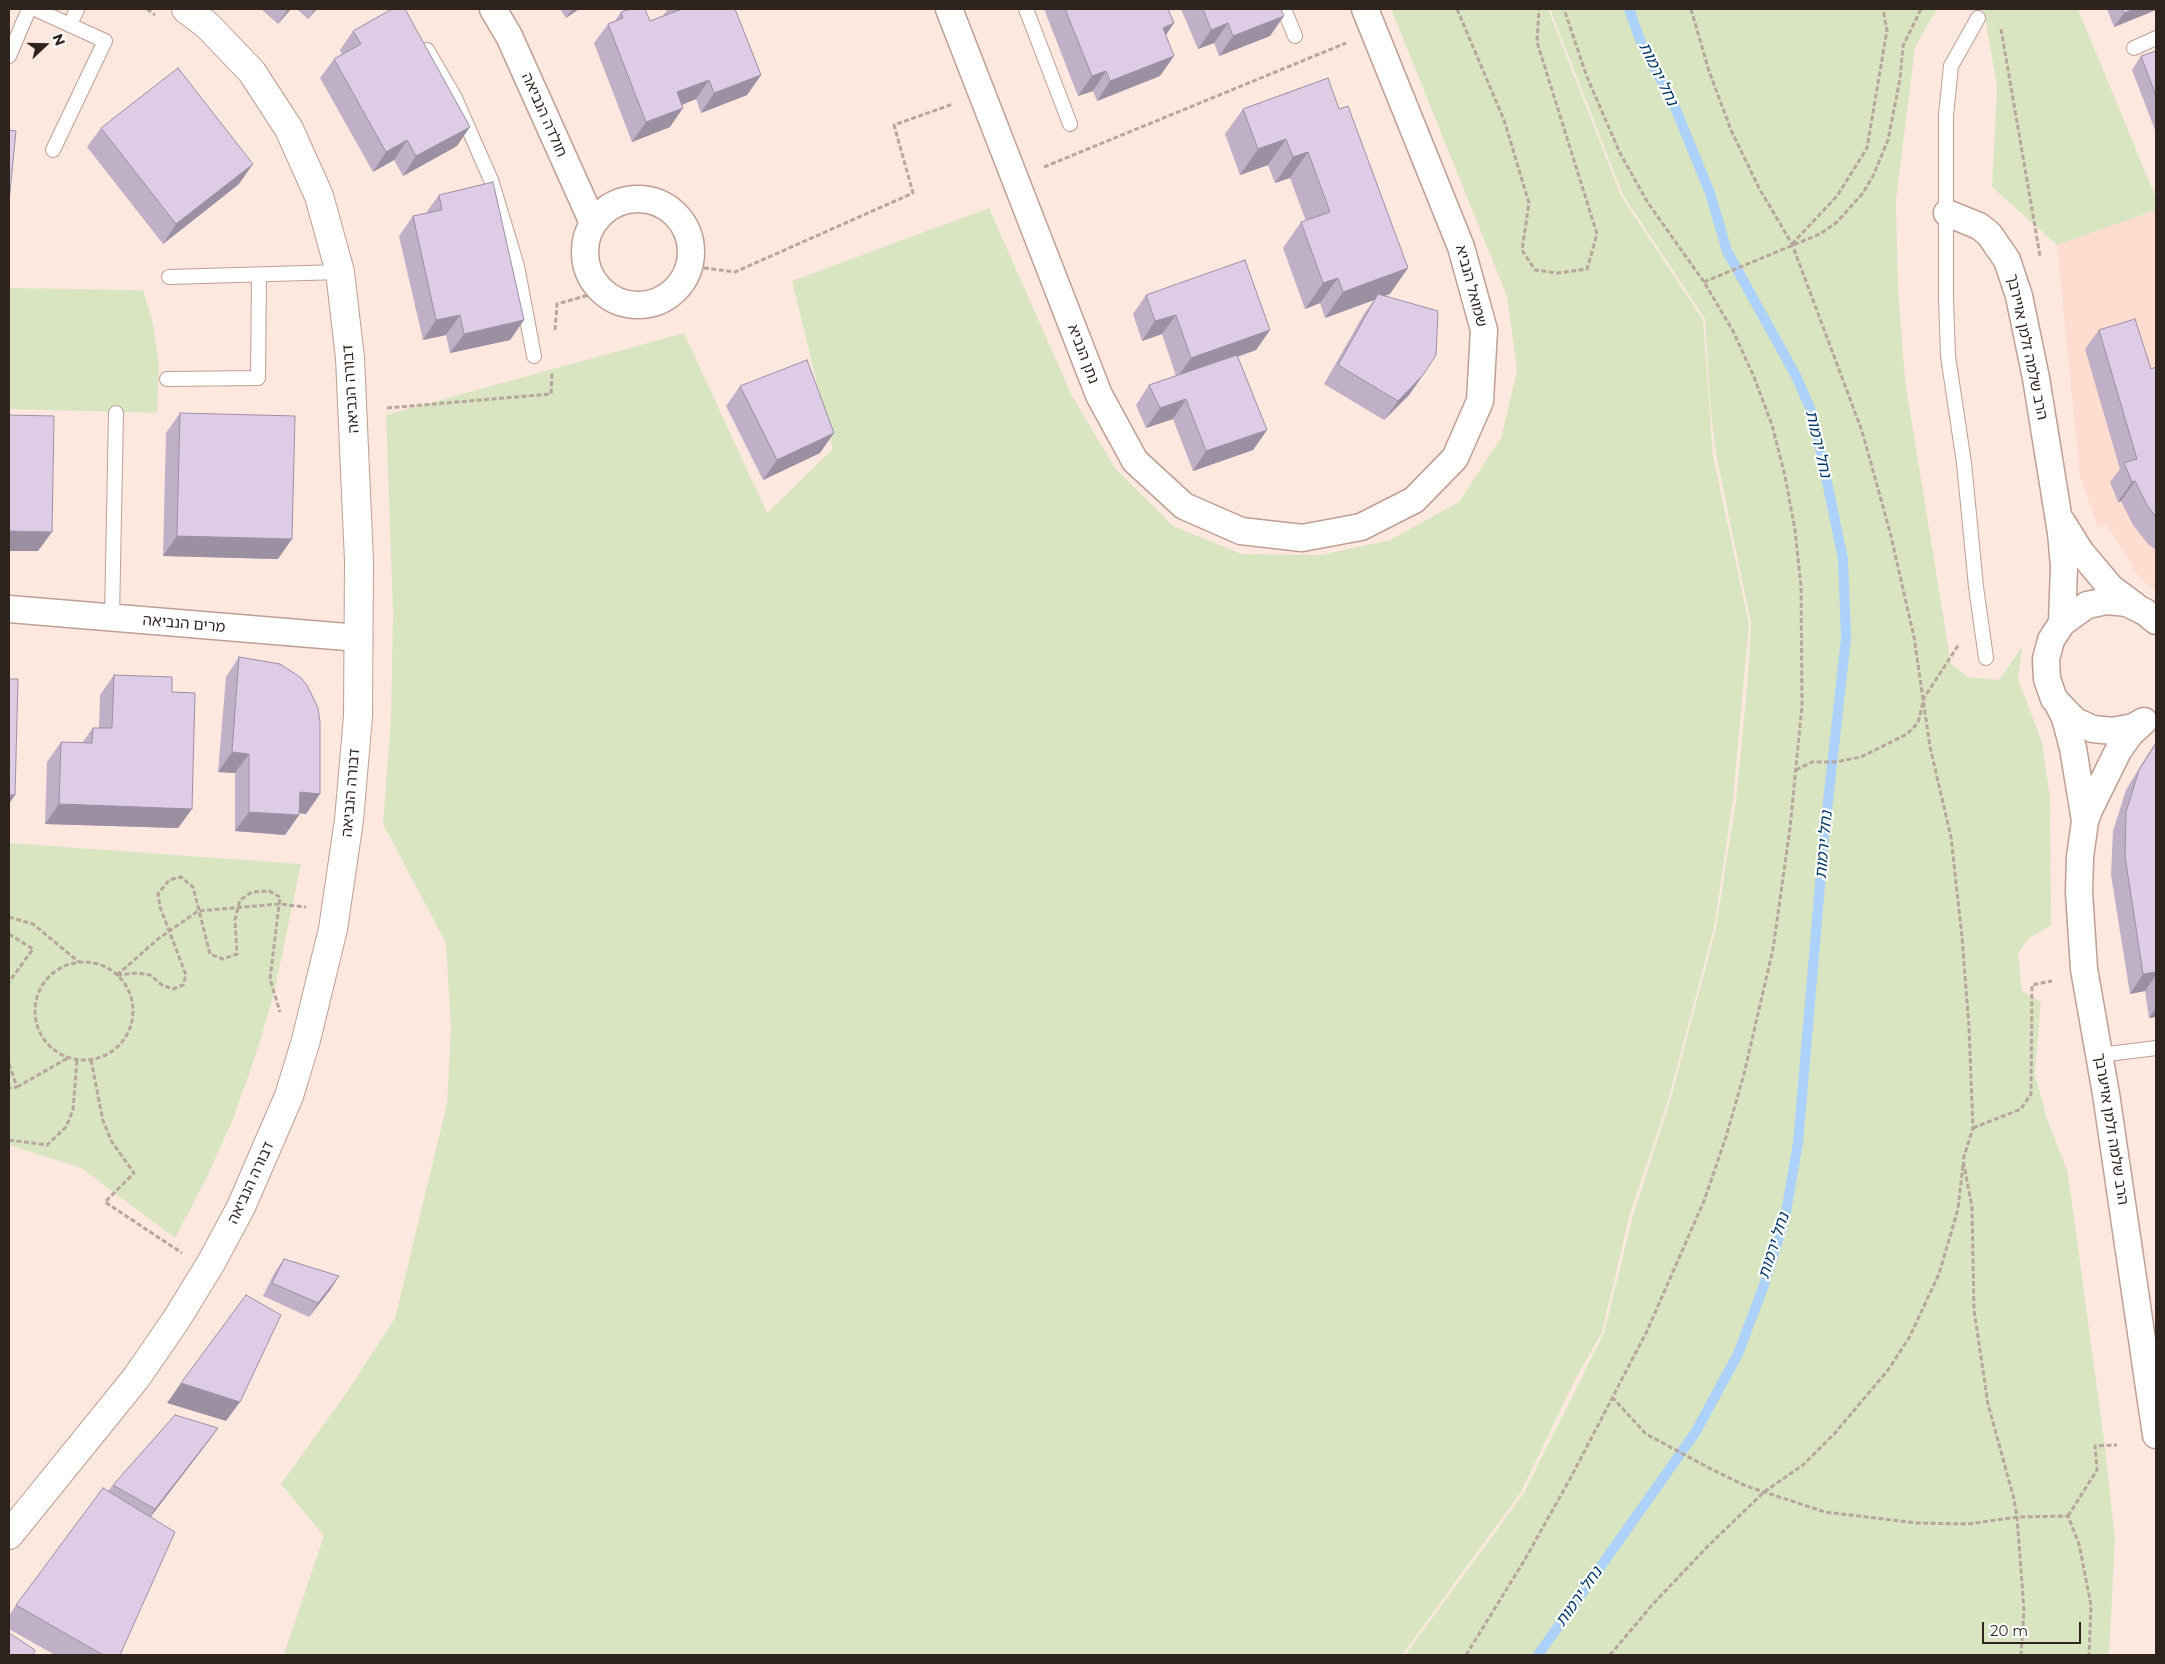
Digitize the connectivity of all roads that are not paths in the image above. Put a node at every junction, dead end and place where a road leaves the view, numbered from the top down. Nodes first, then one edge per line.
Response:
1 (30, 9) edge
2 (34, 9) edge
3 (77, 9) edge
4 (186, 9) edge
5 (493, 9) edge
6 (949, 9) edge
7 (1026, 9) edge
8 (1284, 9) edge
9 (1978, 18) dead end
10 (1369, 20) edge
11 (70, 25) junction
12 (1295, 36) dead end
13 (2156, 38) edge
14 (421, 39) edge
15 (2134, 48) dead end
16 (9, 56) edge
17 (1070, 124) dead end
18 (53, 150) dead end
19 (1947, 213) junction
20 (593, 223) junction
21 (340, 272) junction
22 (259, 275) junction
23 (169, 277) dead end
24 (534, 356) dead end
25 (167, 379) dead end
26 (116, 413) dead end
27 (2058, 512) junction
28 (1361, 527) joint
29 (9, 609) edge
30 (2151, 616) edge
31 (112, 618) junction
32 (2062, 623) junction
33 (359, 638) junction
34 (1986, 658) dead end
35 (2059, 706) junction
36 (2149, 717) edge
37 (2085, 821) junction
38 (2156, 1048) edge
39 (2100, 1056) junction
40 (2150, 1348) edge
41 (2156, 1435) edge
42 (9, 1535) edge

1 - 16 lane
2 - 11 lane
3 - 11 lane
4 - 21 street, דבורה הנביאה
5 - 20 street, חולדה הנביאה
6 - 28 street, נתן הנביא
7 - 17 lane
8 - 12 lane
9 - 19 lane
10 - 28 street, שמואל הנביא
11 - 18 lane
13 - 15 lane
14 - 24 lane
19 - 27 street, הרב שלמה זלמן אויירבך
19 - 34 lane
20 - 20 street
21 - 22 lane
21 - 33 street, דבורה הנביאה
22 - 23 lane
22 - 25 lane
26 - 31 lane
27 - 30 street, הרב שלמה זלמן אויירבך
27 - 32 street, הרב שלמה זלמן אויירבך
29 - 31 street, מרים הנביאה
30 - 32 street
31 - 33 street, מרים הנביאה
32 - 35 street
33 - 42 street, דבורה הנביאה
35 - 36 street
35 - 37 street
36 - 37 street
37 - 39 street, הרב שלמה זלמן אויערבך
38 - 39 lane
39 - 40 street, הרב שלמה זלמן אויערבך
40 - 41 street, הרב שלמה זלמן אויערבך

